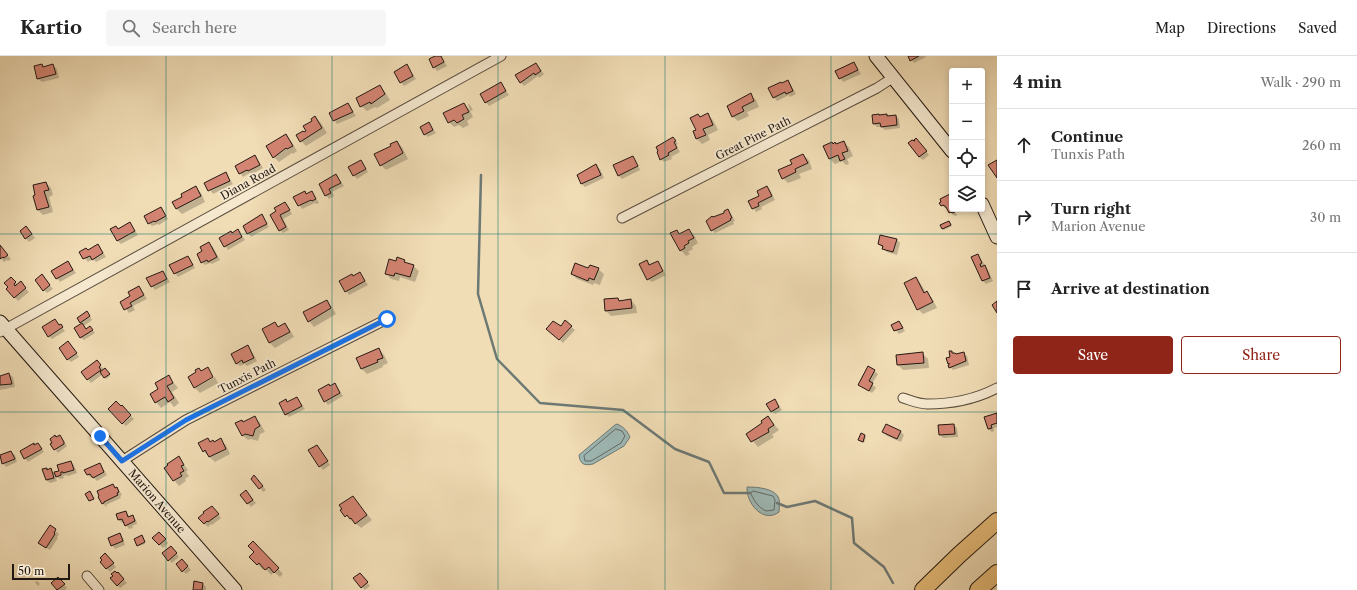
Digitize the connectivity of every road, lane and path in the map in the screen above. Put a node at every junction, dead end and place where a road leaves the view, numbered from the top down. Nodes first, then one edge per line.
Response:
1 (501, 56) edge
2 (876, 56) edge
3 (894, 77) junction
4 (949, 147) edge
5 (985, 211) edge
6 (622, 218) dead end
7 (997, 237) edge
8 (387, 319) dead end
9 (2, 328) edge
10 (997, 388) edge
11 (903, 398) dead end
12 (122, 461) junction
13 (997, 521) edge
14 (997, 573) edge
15 (87, 576) dead end
16 (99, 590) edge
17 (234, 590) edge
18 (923, 590) edge
19 (978, 590) edge

1 - 9 street, Diana Road
2 - 3 main road
3 - 4 main road
3 - 6 street, Great Pine Path
5 - 7 main road
8 - 12 street, Tunxis Path
9 - 12 main road, Marion Avenue
10 - 11 street
12 - 17 main road, Marion Avenue
13 - 18 highway
14 - 19 highway
15 - 16 street

